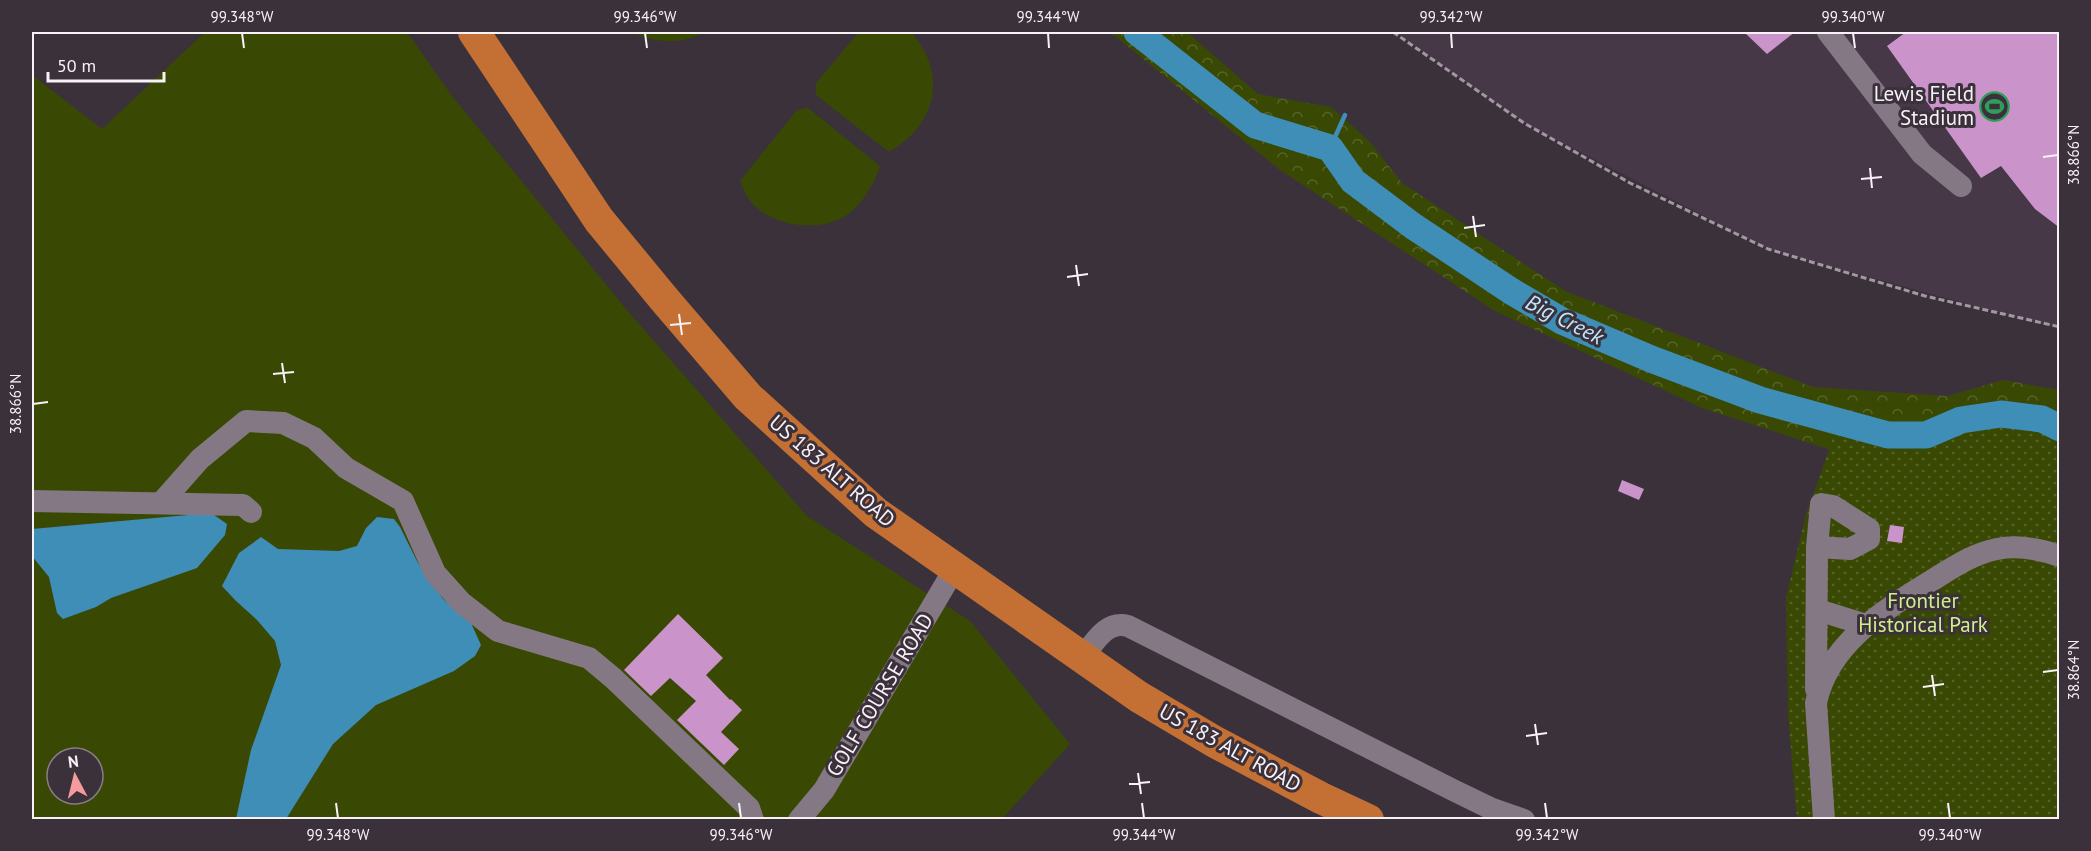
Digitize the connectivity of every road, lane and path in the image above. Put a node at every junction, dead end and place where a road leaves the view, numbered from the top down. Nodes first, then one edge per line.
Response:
1 (474, 32) edge
2 (1393, 32) edge
3 (1828, 32) edge
4 (1961, 186) dead end
5 (2060, 327) edge
6 (32, 501) edge
7 (161, 503) junction
8 (251, 512) dead end
9 (1817, 547) dead end
10 (2060, 556) edge
11 (955, 568) junction
12 (1818, 610) junction
13 (1866, 625) junction
14 (1083, 657) junction
15 (1816, 703) junction
16 (753, 819) edge
17 (800, 819) edge
18 (1368, 819) edge
19 (1524, 819) edge
20 (1824, 819) edge

1 - 11 highway, US 183 ALT ROAD
2 - 5 path
3 - 4 street
6 - 7 street
7 - 8 street
7 - 16 street
9 - 12 street
10 - 13 street
11 - 14 highway, US 183 ALT ROAD
11 - 17 street, GOLF COURSE ROAD
12 - 13 street
12 - 15 street
13 - 15 street
14 - 18 highway, US 183 ALT ROAD
14 - 19 street
15 - 20 street

